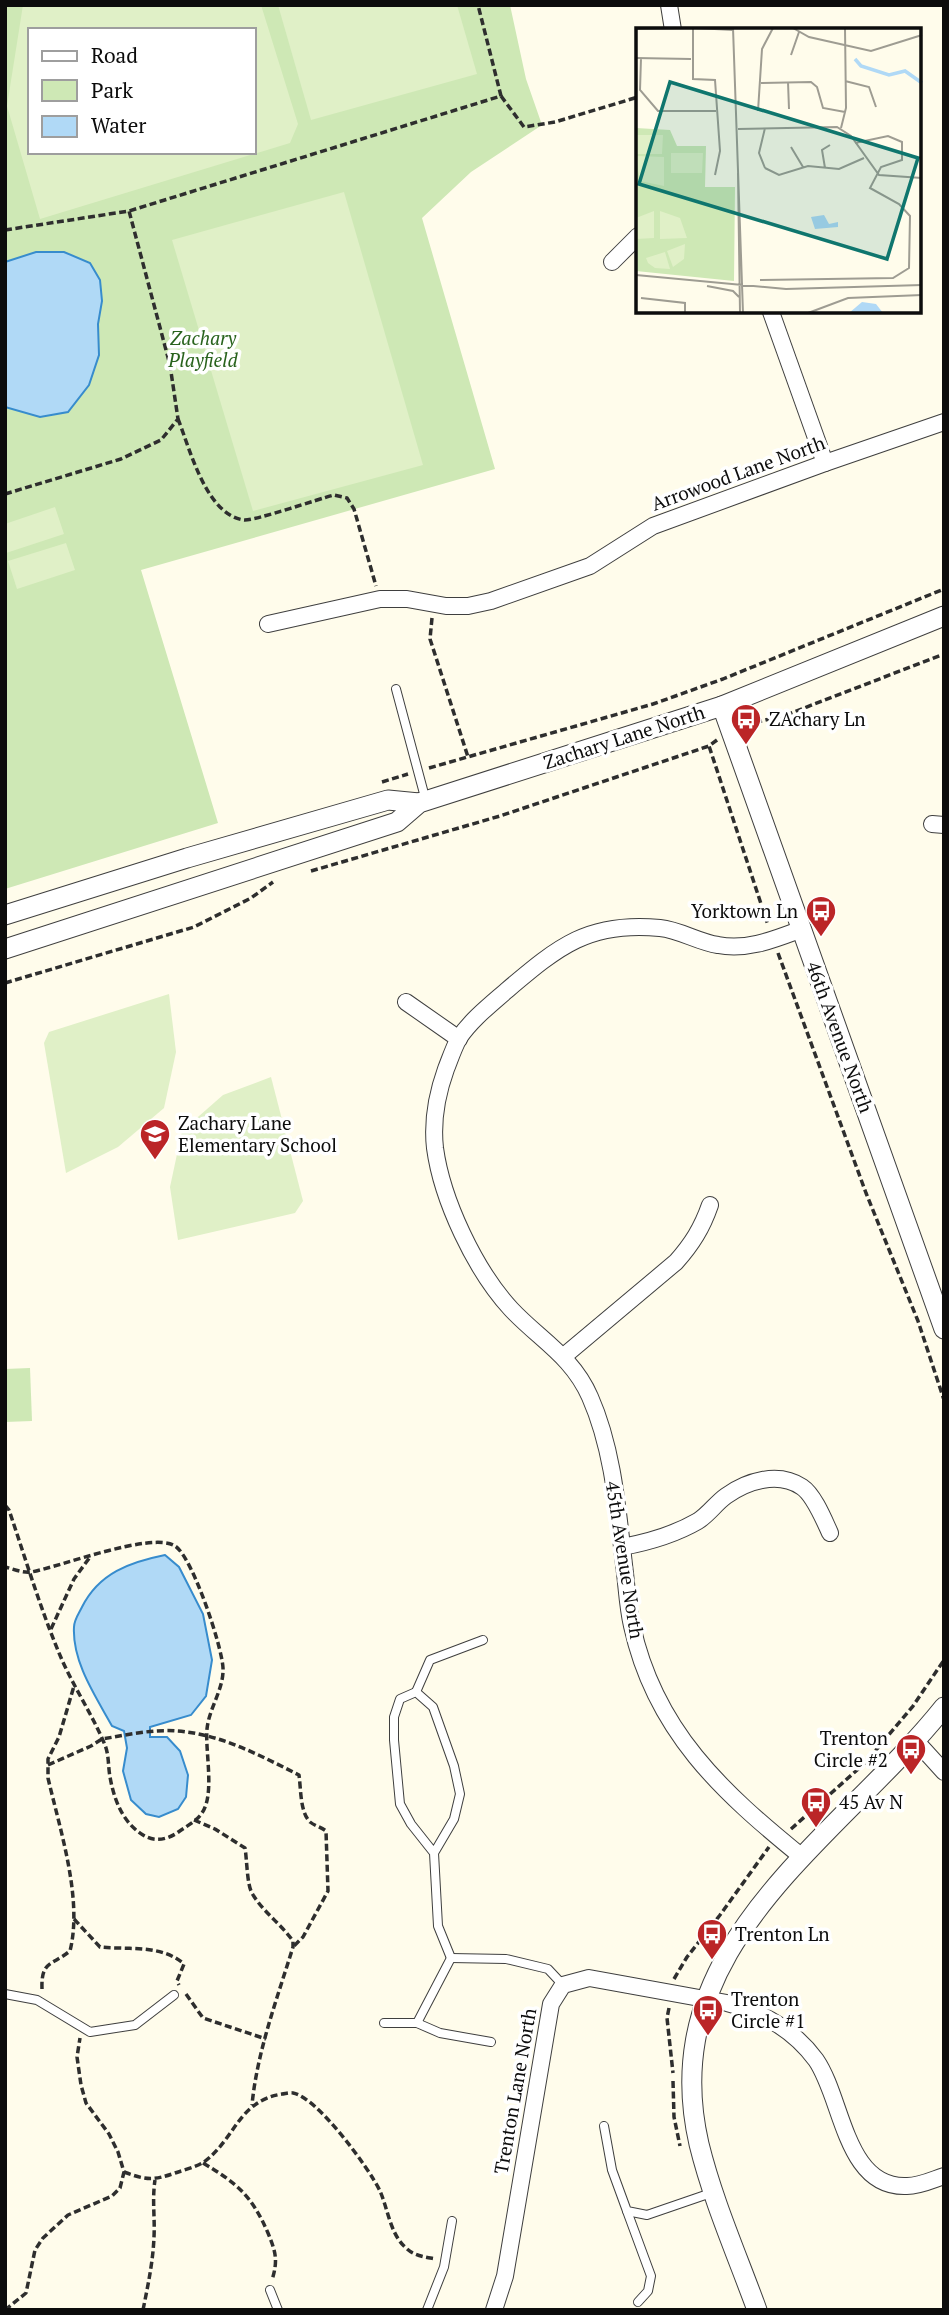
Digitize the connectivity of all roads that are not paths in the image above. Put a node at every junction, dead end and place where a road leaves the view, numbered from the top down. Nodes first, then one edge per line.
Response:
1 (669, 5) edge
2 (673, 28) edge
3 (636, 238) edge
4 (611, 262) dead end
5 (771, 313) edge
6 (944, 422) edge
7 (825, 463) junction
8 (944, 616) edge
9 (268, 624) dead end
10 (396, 689) dead end
11 (722, 706) junction
12 (423, 802) junction
13 (5, 915) edge
14 (802, 929) junction
15 (5, 949) edge
16 (406, 1002) dead end
17 (459, 1039) junction
18 (710, 1206) dead end
19 (944, 1329) edge
20 (564, 1356) junction
21 (830, 1533) dead end
22 (622, 1547) junction
23 (483, 1640) dead end
24 (416, 1692) junction
25 (944, 1707) edge
26 (915, 1740) junction
27 (944, 1772) edge
28 (434, 1853) junction
29 (802, 1857) junction
30 (451, 1958) junction
31 (563, 1985) junction
32 (5, 1994) edge
33 (174, 1995) dead end
34 (706, 2000) junction
35 (383, 2023) dead end
36 (417, 2023) junction
37 (491, 2042) dead end
38 (604, 2126) dead end
39 (944, 2176) edge
40 (714, 2192) junction
41 (627, 2211) junction
42 (452, 2221) dead end
43 (270, 2290) road end
44 (638, 2302) dead end
45 (278, 2310) edge
46 (427, 2310) edge
47 (494, 2310) edge
48 (757, 2310) edge

1 - 2 street
3 - 4 street
5 - 7 street
6 - 7 street, Arrowood Lane North
7 - 9 street, Arrowood Lane North
8 - 11 street, Zachary Lane North
10 - 12 lane
11 - 12 street, Zachary Lane North
11 - 14 street, 46th Avenue North
12 - 13 street, Zachary Lane North
12 - 15 street, Zachary Lane North
14 - 17 street
14 - 19 street, 46th Avenue North
16 - 17 street
17 - 20 street, 45th Avenue North
18 - 20 street
20 - 22 street, 45th Avenue North
21 - 22 street
22 - 29 street, 45th Avenue North
23 - 24 lane
24 - 28 lane
24 - 28 lane
25 - 26 street
26 - 27 street
26 - 29 street
28 - 30 lane
29 - 34 street
30 - 31 lane
30 - 36 lane
31 - 34 street
31 - 47 street, Trenton Lane North
32 - 33 lane
34 - 39 street
34 - 40 street
35 - 36 lane
36 - 37 lane
38 - 41 lane
40 - 41 lane
40 - 48 street
41 - 44 lane
42 - 46 lane
43 - 45 lane

